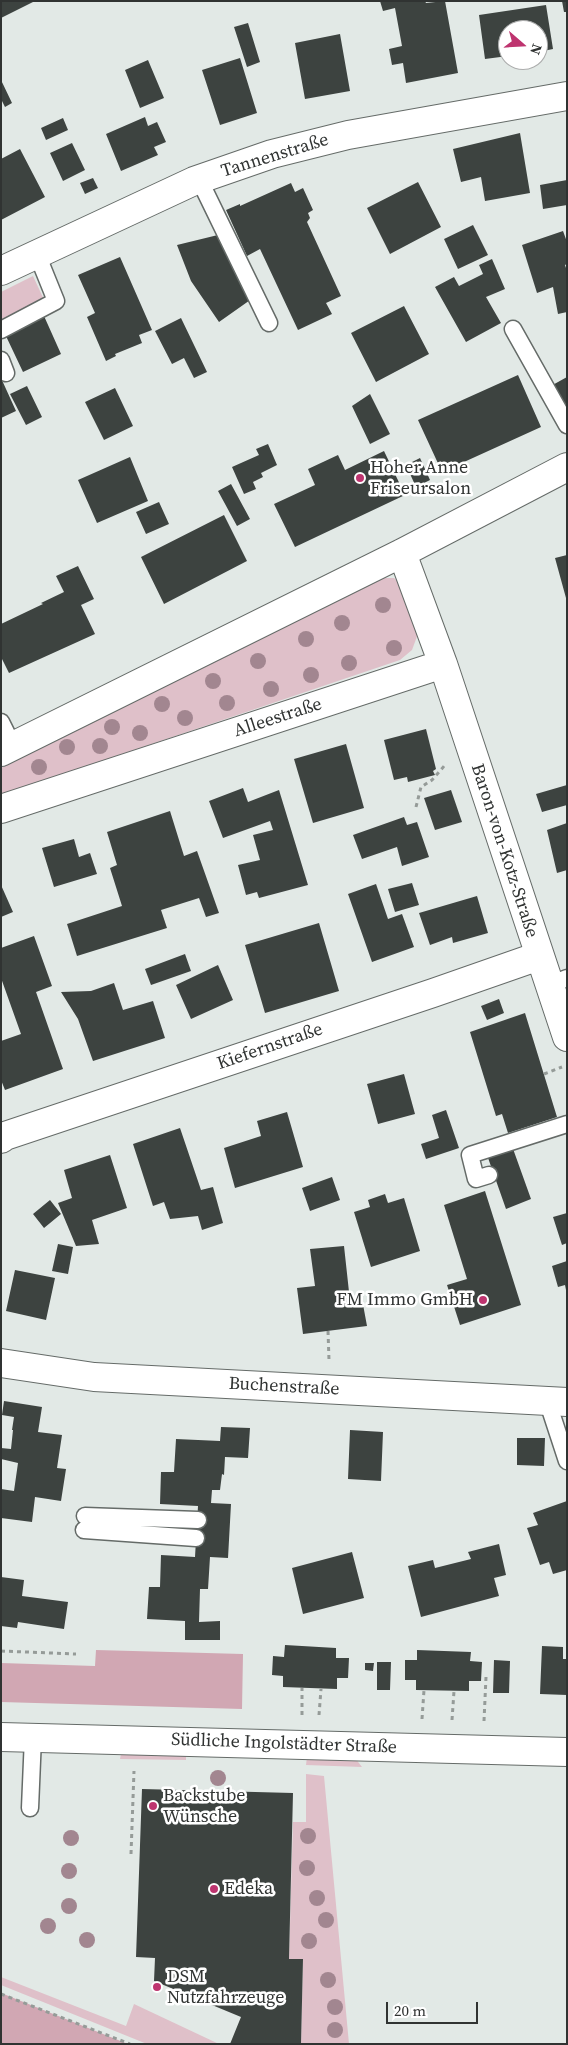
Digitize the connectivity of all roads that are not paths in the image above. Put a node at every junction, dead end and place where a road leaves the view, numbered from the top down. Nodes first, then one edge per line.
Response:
1 (567, 96) edge
2 (199, 179) junction
3 (37, 254) junction
4 (1, 271) edge
5 (269, 323) dead end
6 (513, 329) dead end
7 (1, 330) edge
8 (567, 425) edge
9 (567, 468) edge
10 (402, 553) junction
11 (442, 664) junction
12 (5, 740) edge
13 (1, 809) edge
14 (539, 956) junction
15 (558, 981) edge
16 (567, 1037) edge
17 (567, 1124) edge
18 (1, 1139) edge
19 (489, 1175) dead end
20 (1, 1363) edge
21 (557, 1401) edge
22 (567, 1461) edge
23 (198, 1520) dead end
24 (196, 1538) dead end
25 (1, 1736) edge
26 (33, 1737) junction
27 (567, 1752) edge
28 (30, 1808) dead end

1 - 2 street, Tannenstraße
2 - 3 street, Tannenstraße
2 - 5 lane
3 - 4 street, Tannenstraße
3 - 7 lane
6 - 8 lane
9 - 10 street
10 - 11 street
10 - 12 street
11 - 13 street, Alleestraße
11 - 14 street, Baron-von-Kotz-Straße
14 - 15 street, Baron-von-Kotz-Straße
14 - 18 street, Kiefernstraße
15 - 16 street, Baron-von-Kotz-Straße
17 - 19 lane
20 - 21 street, Buchenstraße
21 - 22 lane
23 - 24 lane
25 - 26 street, Südliche Ingolstädter Straße
26 - 27 street, Südliche Ingolstädter Straße
26 - 28 lane

